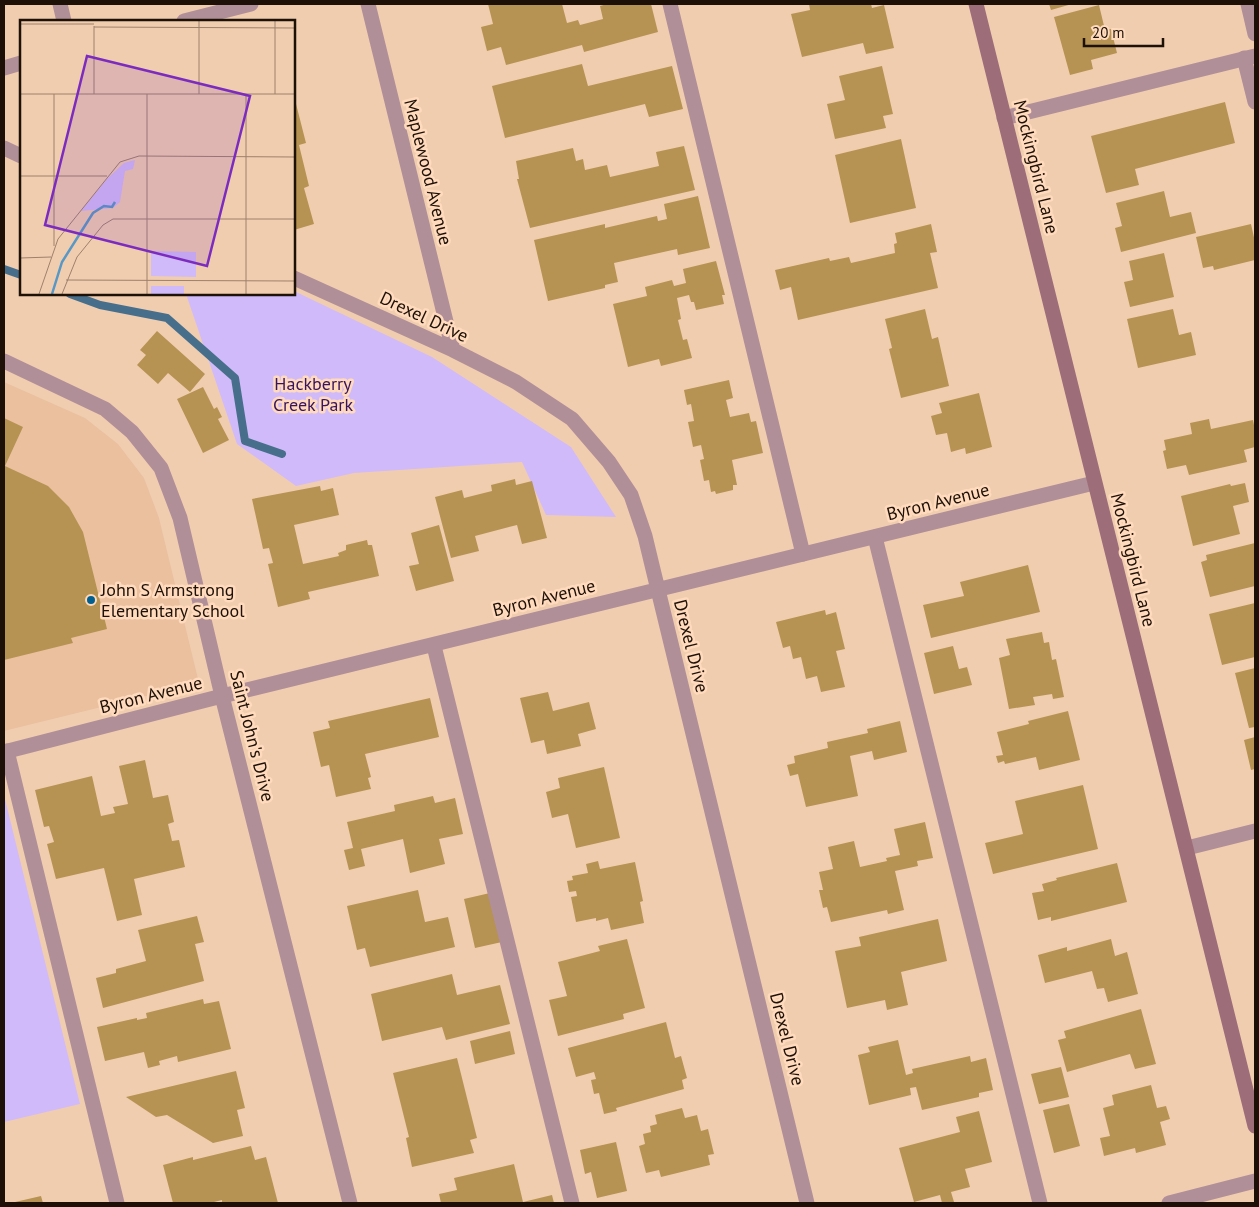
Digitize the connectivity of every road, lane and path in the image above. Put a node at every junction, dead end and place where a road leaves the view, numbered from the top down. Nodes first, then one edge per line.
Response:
1 (60, 4) edge
2 (251, 4) edge
3 (368, 4) edge
4 (670, 4) edge
5 (976, 4) edge
6 (1248, 4) edge
7 (64, 20) edge
8 (188, 20) edge
9 (1255, 34) edge
10 (1250, 57) edge
11 (20, 63) edge
12 (4, 68) edge
13 (1255, 102) edge
14 (1004, 118) junction
15 (4, 148) edge
16 (20, 156) edge
17 (295, 278) edge
18 (453, 350) junction
19 (4, 361) edge
20 (1094, 483) junction
21 (875, 537) junction
22 (803, 554) junction
23 (658, 589) junction
24 (434, 646) junction
25 (222, 696) junction
26 (6, 752) edge
27 (1255, 831) edge
28 (1187, 848) junction
29 (1255, 1126) edge
30 (1255, 1181) edge
31 (117, 1203) edge
32 (350, 1203) edge
33 (572, 1203) edge
34 (807, 1203) edge
35 (1040, 1203) edge
36 (1169, 1203) edge

1 - 7 street
2 - 8 street
3 - 18 street, Maplewood Avenue
4 - 22 street
5 - 14 main road, Mockingbird Lane
6 - 9 street
10 - 13 street
10 - 14 street
11 - 12 street
14 - 20 main road, Mockingbird Lane
15 - 16 street
17 - 18 street, Drexel Drive
18 - 23 street, Drexel Drive
19 - 25 street, Saint John's Drive
20 - 21 street, Byron Avenue
20 - 28 main road, Mockingbird Lane
21 - 22 street, Byron Avenue
21 - 35 street
22 - 23 street, Byron Avenue
23 - 24 street, Byron Avenue
23 - 34 street, Drexel Drive
24 - 25 street, Byron Avenue
24 - 33 street
25 - 26 street, Byron Avenue
25 - 32 street, Saint John's Drive
26 - 31 street
27 - 28 street
28 - 29 main road, Mockingbird Lane
30 - 36 street

